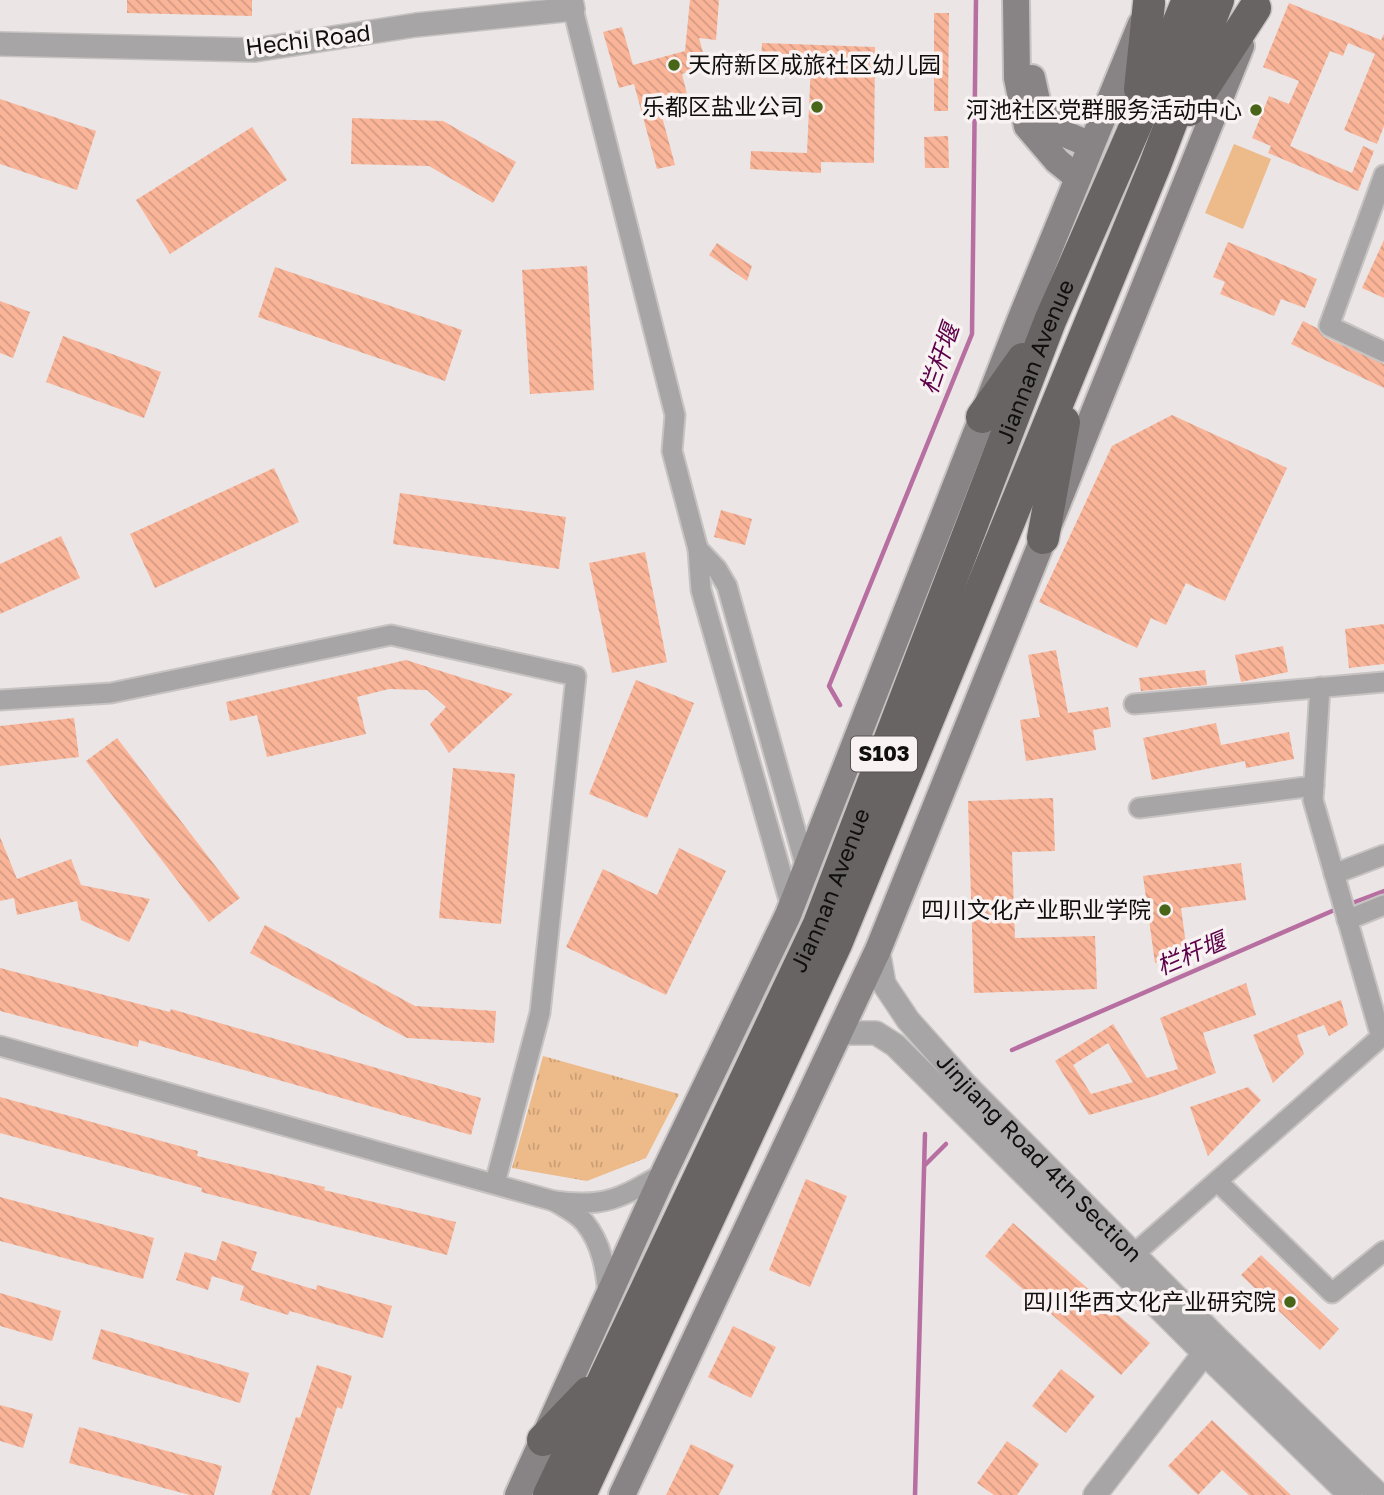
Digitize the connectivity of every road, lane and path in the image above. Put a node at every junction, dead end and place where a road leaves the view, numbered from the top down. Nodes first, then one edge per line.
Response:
1 (1016, 0) edge
2 (1030, 0) edge
3 (1188, 0) edge
4 (1218, 0) edge
5 (1150, 2) edge
6 (572, 4) edge
7 (1256, 4) edge
8 (0, 44) edge
9 (1135, 127) junction
10 (1091, 145) junction
11 (1155, 165) junction
12 (1384, 175) edge
13 (1078, 178) junction
14 (1050, 321) junction
15 (1384, 352) edge
16 (1075, 361) junction
17 (982, 417) junction
18 (1044, 538) junction
19 (698, 549) junction
20 (1384, 682) edge
21 (1320, 687) junction
22 (0, 700) edge
23 (1134, 704) dead end
24 (1314, 786) junction
25 (1139, 808) dead end
26 (1384, 855) edge
27 (806, 868) junction
28 (1334, 874) junction
29 (1384, 905) edge
30 (791, 907) junction
31 (1347, 918) junction
32 (878, 950) junction
33 (838, 1032) junction
34 (0, 1046) edge
35 (664, 1172) junction
36 (1218, 1182) junction
37 (495, 1183) junction
38 (554, 1201) junction
39 (1384, 1251) edge
40 (1134, 1254) junction
41 (608, 1296) junction
42 (1211, 1345) junction
43 (608, 1372) junction
44 (544, 1440) junction
45 (518, 1495) edge
46 (549, 1495) edge
47 (580, 1495) edge
48 (622, 1495) edge
49 (1096, 1495) edge
50 (1350, 1495) edge
51 (1379, 1495) edge

1 - 13 main road
2 - 10 main road
3 - 9 highway, Jiannan Avenue / S103
4 - 11 highway, Jiannan Avenue / S103
5 - 9 highway
5 - 10 main road
6 - 8 street, Hechi Road
6 - 19 street
7 - 11 highway
7 - 18 main road
9 - 14 highway, Jiannan Avenue / S103
10 - 13 main road
11 - 16 highway, Jiannan Avenue / S103
12 - 15 street
13 - 17 main road
14 - 17 highway
14 - 43 highway, Jiannan Avenue / S103
16 - 18 highway
16 - 47 highway, Jiannan Avenue / S103
17 - 27 main road
18 - 32 main road
19 - 27 street
19 - 30 street
20 - 21 street
21 - 23 street
21 - 24 street
22 - 37 street
24 - 25 street
24 - 28 street
26 - 28 street
27 - 30 main road
28 - 31 street
29 - 31 street
30 - 35 main road
31 - 36 street
32 - 33 main road
32 - 40 street, Jinjiang Road 4th Section
33 - 42 street, Jinjiang Road 4th Section
33 - 48 main road
34 - 37 street
35 - 38 street
35 - 41 main road
36 - 39 street
36 - 40 street
37 - 38 street
38 - 41 street
40 - 42 street, Jinjiang Road 4th Section
41 - 44 main road
42 - 49 street
42 - 50 street, Jinjiang Road 4th Section
42 - 51 street, Jinjiang Road 4th Section
43 - 44 highway
43 - 46 highway, Jiannan Avenue / S103
44 - 45 main road

